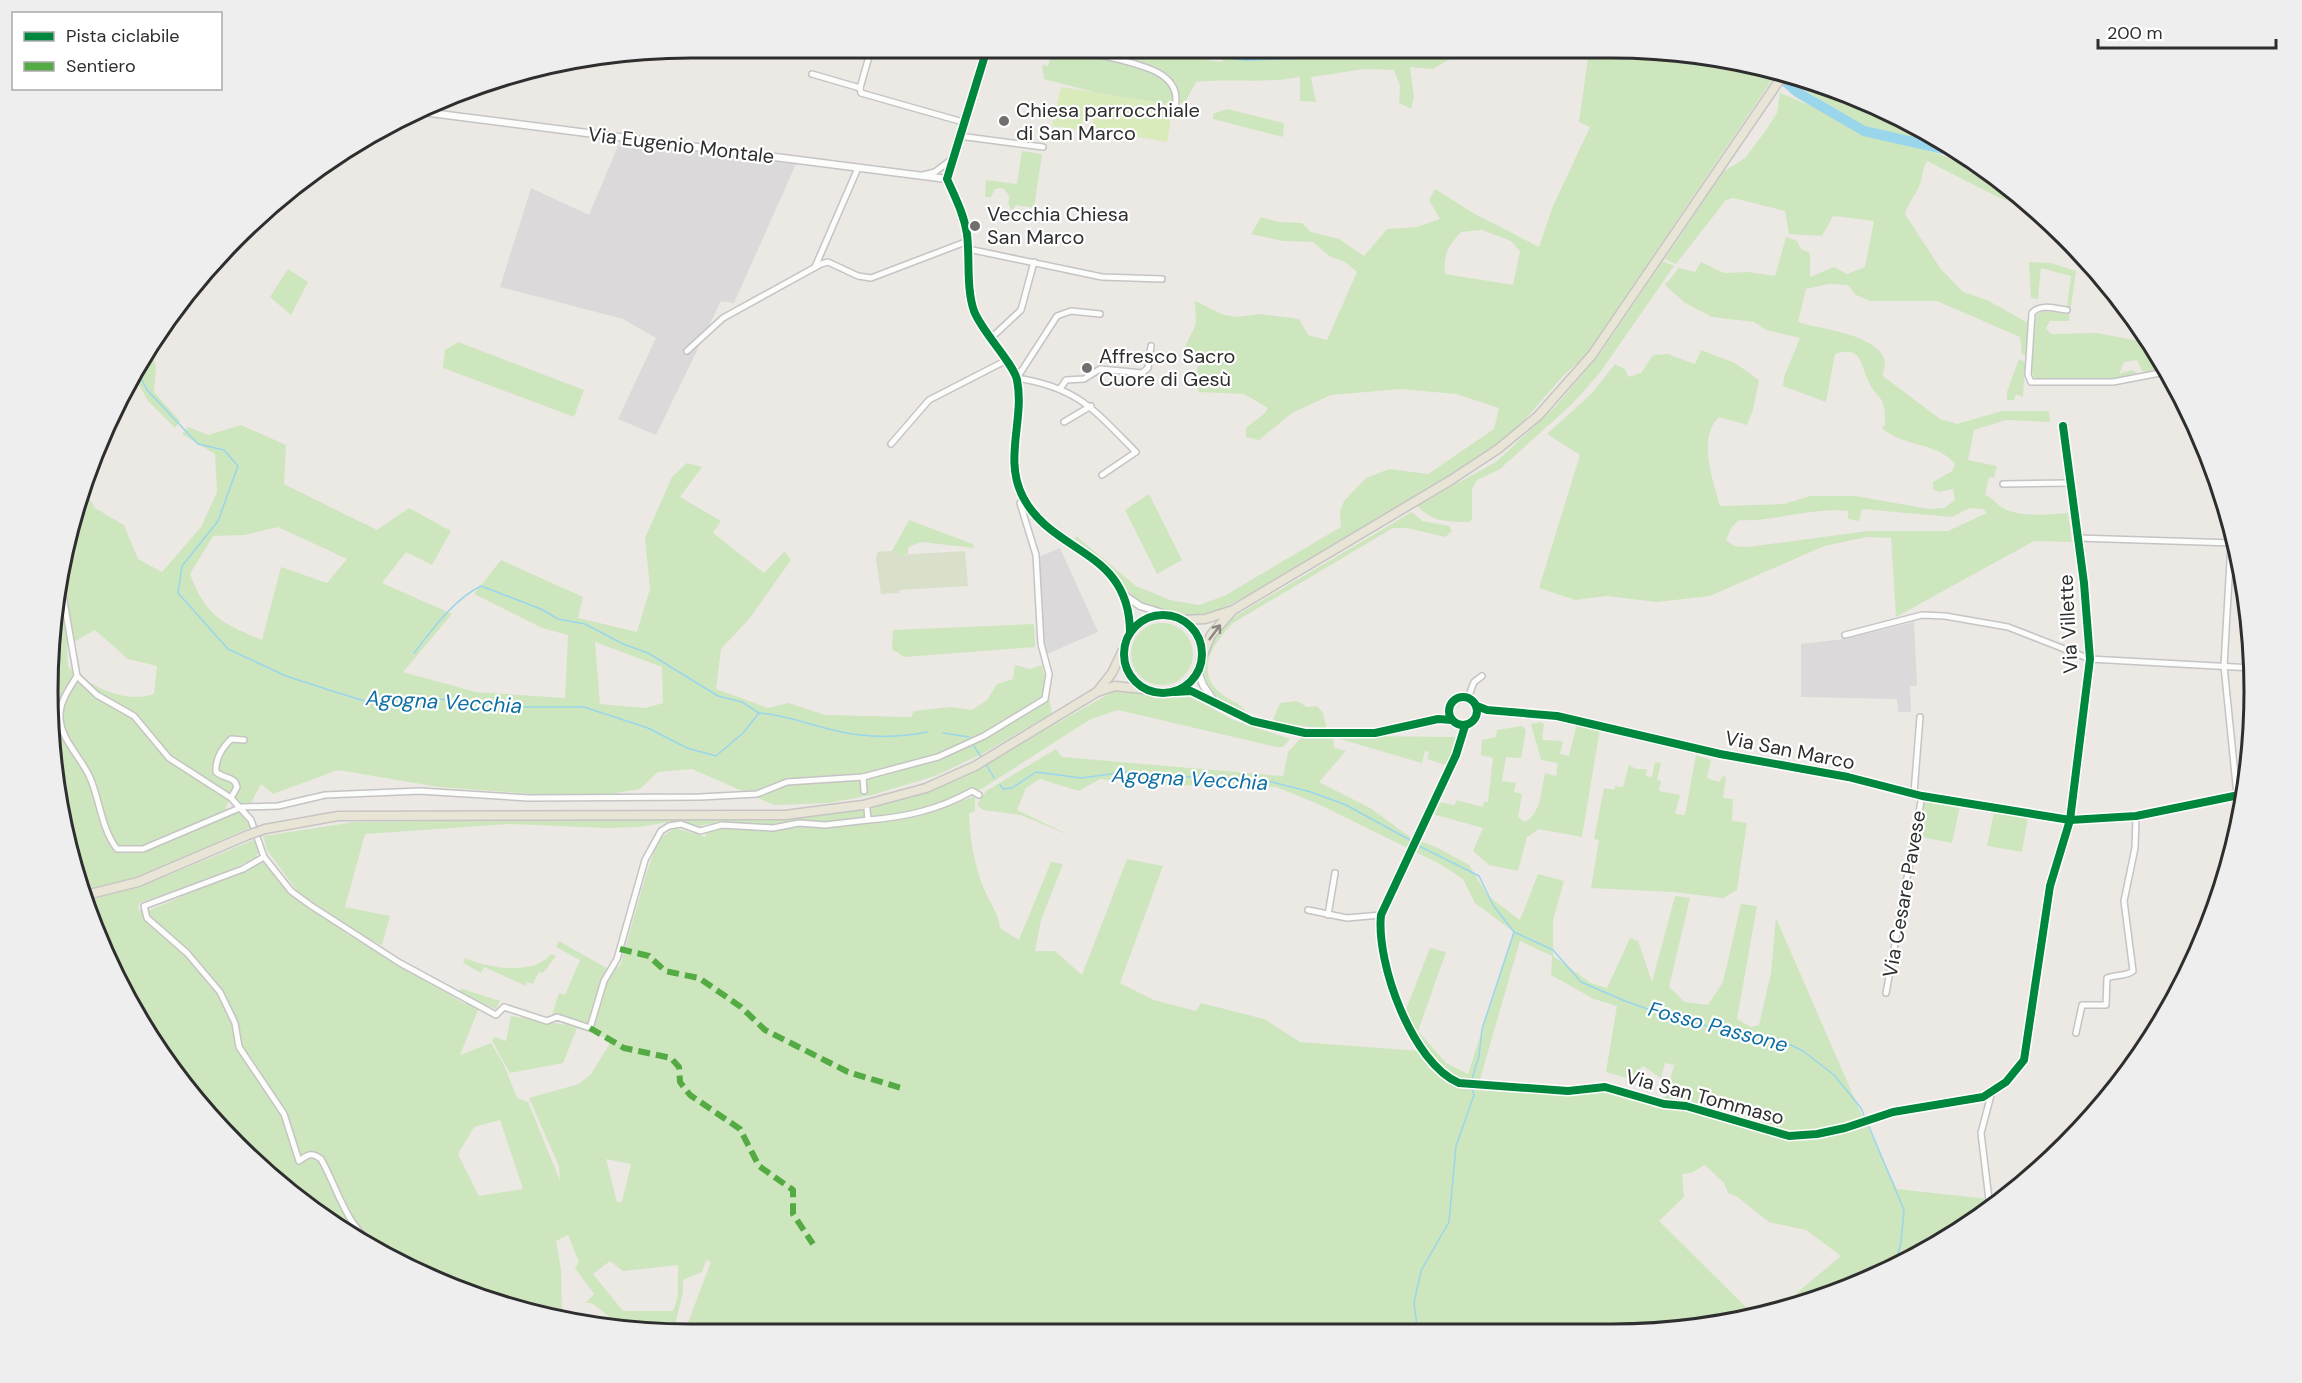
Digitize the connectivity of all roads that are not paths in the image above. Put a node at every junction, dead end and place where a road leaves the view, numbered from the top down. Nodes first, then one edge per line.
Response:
1 (868, 58) edge
2 (984, 58) edge
3 (1111, 58) edge
4 (812, 74) dead end
5 (1779, 81) edge
6 (860, 88) junction
7 (1175, 107) dead end
8 (435, 114) edge
9 (963, 122) junction
10 (958, 136) junction
11 (1043, 147) dead end
12 (952, 159) junction
13 (858, 168) junction
14 (923, 175) junction
15 (946, 179) junction
16 (968, 241) junction
17 (968, 249) junction
18 (1034, 262) junction
19 (815, 267) junction
20 (1162, 279) dead end
21 (2067, 310) dead end
22 (1100, 314) dead end
23 (990, 339) junction
24 (1151, 346) dead end
25 (687, 351) dead end
26 (1005, 361) junction
27 (2158, 373) edge
28 (1017, 378) junction
29 (1060, 389) junction
30 (1091, 406) junction
31 (1064, 422) dead end
32 (2063, 426) dead end
33 (891, 444) dead end
34 (1102, 475) dead end
35 (2070, 483) junction
36 (2003, 484) dead end
37 (1024, 498) junction
38 (2078, 538) junction
39 (2226, 544) edge
40 (2231, 569) edge
41 (1124, 594) junction
42 (65, 605) edge
43 (1233, 610) junction
44 (1169, 615) junction
45 (1182, 620) junction
46 (1130, 633) junction
47 (1845, 635) dead end
48 (1124, 648) junction
49 (1202, 657) junction
50 (2090, 659) junction
51 (2224, 666) junction
52 (2243, 667) edge
53 (1198, 672) junction
54 (77, 676) junction
55 (1482, 676) dead end
56 (1143, 689) junction
57 (1096, 692) junction
58 (1174, 692) junction
59 (1468, 698) junction
60 (1215, 701) junction
61 (60, 706) joint
62 (1477, 706) junction
63 (1449, 709) junction
64 (1503, 711) junction
65 (1920, 717) dead end
66 (1476, 718) junction
67 (1438, 719) junction
68 (1452, 720) junction
69 (1465, 726) junction
70 (244, 740) dead end
71 (2238, 776) edge
72 (863, 777) junction
73 (864, 791) dead end
74 (1914, 794) junction
75 (979, 795) dead end
76 (2234, 795) edge
77 (1922, 796) junction
78 (231, 798) junction
79 (240, 807) junction
80 (867, 809) dead end
81 (2136, 816) junction
82 (868, 820) junction
83 (2070, 820) junction
84 (264, 857) junction
85 (1335, 873) dead end
86 (92, 893) edge
87 (1308, 910) dead end
88 (1328, 915) junction
89 (1382, 915) junction
90 (1886, 993) dead end
91 (2076, 1033) dead end
92 (1994, 1092) junction
93 (1989, 1199) edge
94 (360, 1231) edge

1 - 6 street
2 - 9 street
3 - 7 street
4 - 6 street
5 - 43 main road
6 - 9 street
8 - 13 street, Via Eugenio Montale
9 - 10 street
10 - 11 street
10 - 12 street
12 - 14 street
12 - 15 street
13 - 14 street, Via Eugenio Montale
13 - 19 street
14 - 15 street, Via Eugenio Montale
15 - 16 street
16 - 17 street
16 - 19 street
17 - 18 street
17 - 23 street
18 - 20 street
18 - 23 street
19 - 25 street
21 - 27 street
22 - 28 street
23 - 26 street
24 - 29 street
26 - 28 street
26 - 33 street
28 - 29 street
28 - 37 street
29 - 30 street
30 - 31 street
30 - 34 street
32 - 35 street, Via Villette
35 - 36 street
35 - 38 street, Via Villette
37 - 41 street
37 - 72 street
38 - 39 street
38 - 50 street, Via Villette
40 - 51 street
41 - 44 street
41 - 46 street
42 - 54 street
43 - 45 main road
49 -> 43 main road
44 - 45 main road
44 - 46 main road
45 - 49 main road
46 - 48 main road
47 - 50 street
48 - 56 main road
48 - 57 main road
49 - 53 main road
50 - 51 street
50 - 83 street, Via Villette
51 - 52 street
51 - 71 street
53 - 58 main road
53 - 60 street
54 - 61 street
54 - 78 street
55 - 59 street
56 - 57 main road
56 - 58 main road
57 - 86 main road, bridge
58 - 60 street
59 - 62 street
59 - 63 street
60 - 67 street
61 - 79 street
62 - 64 street, Via San Marco
62 - 66 street
63 - 67 street
63 - 68 street
64 - 66 street, Via San Marco
64 - 74 street, Via San Marco
65 - 74 street
66 - 69 street
67 - 68 street
68 - 69 street
69 - 89 street
70 - 78 street
72 - 73 street
72 - 79 street
74 - 77 street, Via San Marco
75 - 82 street
76 - 81 street, Via San Marco
77 - 83 street, Via San Marco
77 - 90 street, Via Cesare Pavese
78 - 79 street
79 - 84 street
80 - 82 street
81 - 83 street, Via San Marco
81 - 91 street
82 - 84 street
83 - 92 street, Via San Tommaso
84 - 94 street
85 - 88 street
87 - 88 street
88 - 89 street
89 - 92 street, Via San Tommaso
92 - 93 street

